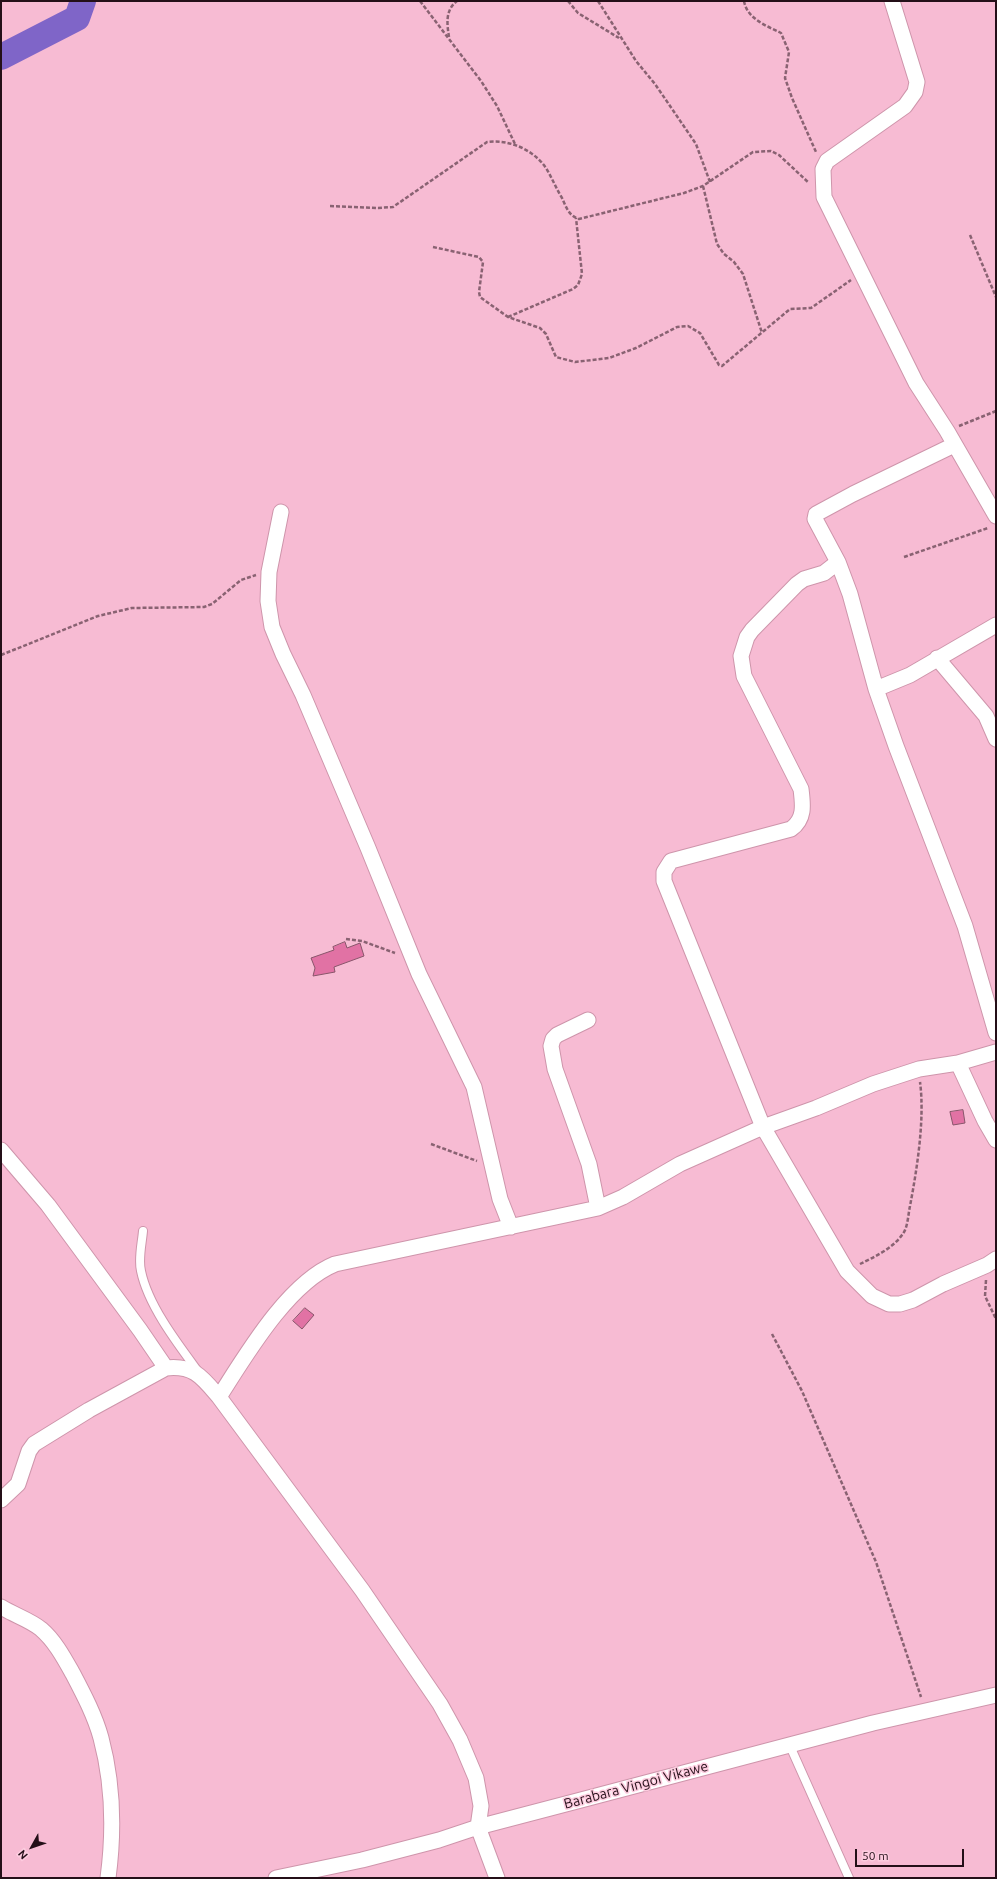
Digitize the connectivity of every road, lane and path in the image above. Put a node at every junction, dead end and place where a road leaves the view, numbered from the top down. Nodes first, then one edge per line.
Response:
1 (420, 1) edge
2 (457, 1) edge
3 (568, 1) edge
4 (598, 1) edge
5 (744, 1) edge
6 (892, 1) edge
7 (449, 38) junction
8 (621, 40) junction
9 (515, 144) junction
10 (823, 169) junction
11 (710, 182) junction
12 (703, 186) junction
13 (824, 197) junction
14 (330, 206) dead end
15 (576, 218) junction
16 (970, 235) dead end
17 (433, 247) dead end
18 (865, 279) junction
19 (996, 297) edge
20 (508, 318) junction
21 (762, 332) junction
22 (996, 412) edge
23 (947, 431) junction
24 (954, 445) junction
25 (281, 512) dead end
26 (992, 522) edge
27 (904, 557) dead end
28 (838, 562) junction
29 (269, 572) junction
30 (996, 625) edge
31 (1, 655) edge
32 (937, 658) junction
33 (876, 689) junction
34 (991, 714) edge
35 (996, 739) edge
36 (346, 939) dead end
37 (413, 961) junction
38 (588, 1020) dead end
39 (996, 1033) edge
40 (996, 1052) edge
41 (958, 1063) junction
42 (919, 1069) junction
43 (763, 1127) junction
44 (996, 1140) edge
45 (431, 1144) dead end
46 (1, 1150) edge
47 (494, 1167) junction
48 (598, 1208) junction
49 (511, 1227) junction
50 (143, 1231) dead end
51 (992, 1262) edge
52 (847, 1271) junction
53 (996, 1319) edge
54 (772, 1334) dead end
55 (166, 1368) junction
56 (201, 1376) junction
57 (219, 1397) junction
58 (1, 1500) edge
59 (1, 1608) edge
60 (996, 1695) edge
61 (925, 1711) junction
62 (790, 1746) junction
63 (478, 1827) junction
64 (108, 1878) edge
65 (276, 1878) edge
66 (497, 1878) edge
67 (849, 1878) edge

1 - 7 path
2 - 7 path
3 - 8 path
4 - 8 path
5 - 10 path
6 - 10 street
7 - 9 path
8 - 11 path
9 - 14 path
9 - 15 path
10 - 13 street
11 - 12 path
11 - 13 path
12 - 15 path
12 - 21 path
13 - 18 street
15 - 20 path
16 - 19 path
17 - 20 path
18 - 21 path
18 - 23 street
20 - 21 path
22 - 23 path
23 - 24 street
24 - 26 street
24 - 28 street
25 - 29 street
26 - 27 path
28 - 33 street
28 - 43 street
29 - 31 path
29 - 37 street
30 - 32 street
32 - 33 street
32 - 34 street
33 - 39 street
34 - 35 street
36 - 37 path
37 - 47 street
38 - 48 street
40 - 41 street
41 - 42 street
41 - 44 street
42 - 43 street
42 - 52 path
43 - 48 street
43 - 52 street
45 - 47 path
46 - 55 street
47 - 49 street
48 - 49 street
49 - 57 street
50 - 56 lane
51 - 52 street
51 - 53 path
54 - 61 path
55 - 56 street
55 - 58 street
56 - 57 street
57 - 63 street
59 - 64 street
60 - 61 street, Barabara Vingoi Vikawe
61 - 62 street, Barabara Vingoi Vikawe
62 - 63 street, Barabara Vingoi Vikawe
62 - 67 lane
63 - 65 street, Barabara Vingoi Vikawe
63 - 66 street

